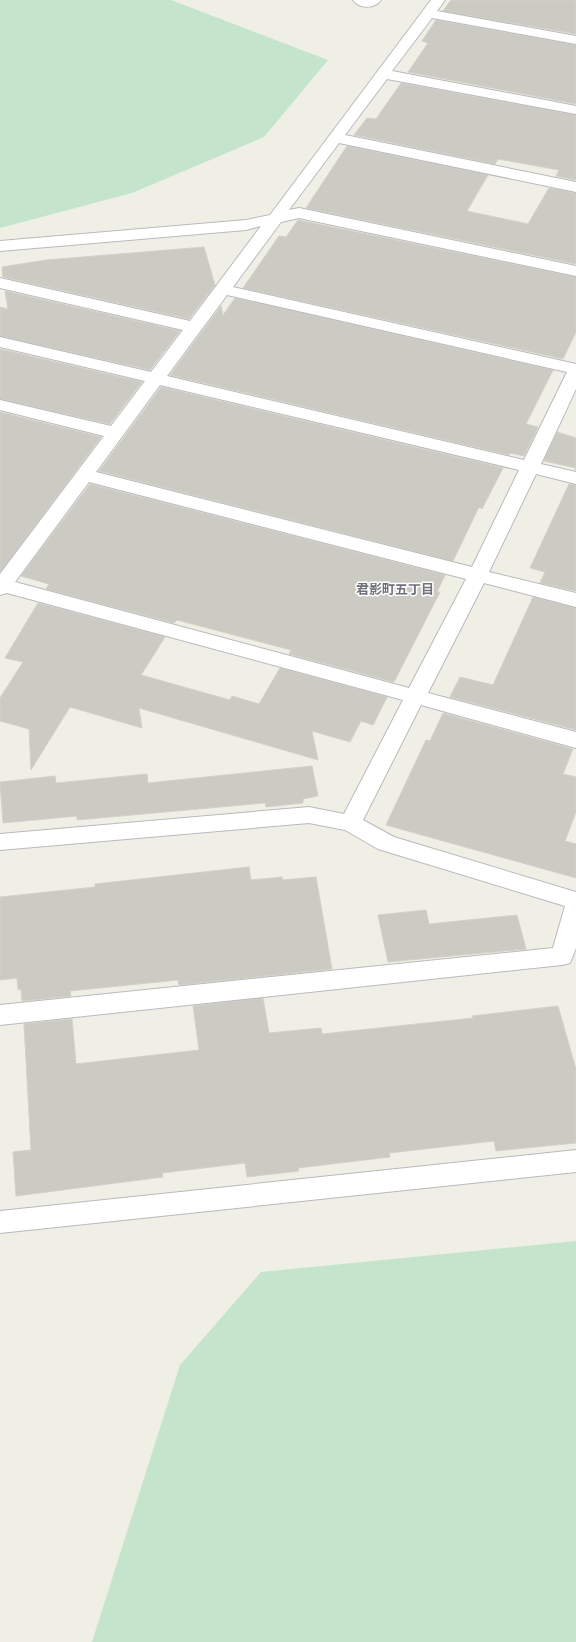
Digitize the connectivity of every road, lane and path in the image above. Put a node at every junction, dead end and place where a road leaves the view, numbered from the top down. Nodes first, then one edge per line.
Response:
1 (360, 0) edge
2 (374, 0) edge
3 (438, 0) edge
4 (428, 13) junction
5 (576, 40) edge
6 (384, 74) junction
7 (576, 110) edge
8 (336, 138) junction
9 (576, 187) edge
10 (275, 218) junction
11 (0, 246) edge
12 (576, 271) edge
13 (0, 283) edge
14 (222, 289) junction
15 (194, 327) junction
16 (0, 342) edge
17 (576, 370) edge
18 (156, 379) junction
19 (0, 405) edge
20 (116, 433) junction
21 (530, 467) junction
22 (85, 475) junction
23 (576, 478) edge
24 (478, 575) junction
25 (1, 587) edge
26 (576, 600) edge
27 (415, 696) junction
28 (576, 740) edge
29 (350, 823) junction
30 (0, 842) edge
31 (576, 901) edge
32 (576, 906) edge
33 (0, 1015) edge
34 (576, 1161) edge
35 (0, 1222) edge

1 - 2 street
3 - 4 street
4 - 5 street
4 - 6 street
6 - 7 street
6 - 8 street
8 - 9 street
8 - 10 street
10 - 11 street
10 - 12 street
10 - 14 street
13 - 15 street
14 - 15 street
14 - 17 street
15 - 18 street
16 - 18 street
17 - 21 street
18 - 20 street
18 - 21 street
19 - 20 street
20 - 22 street
21 - 23 street
21 - 24 street
22 - 24 street
22 - 25 street
24 - 26 street
24 - 27 street
25 - 27 street
27 - 28 street
27 - 29 street
29 - 30 street
29 - 31 street
32 - 33 street
34 - 35 street

